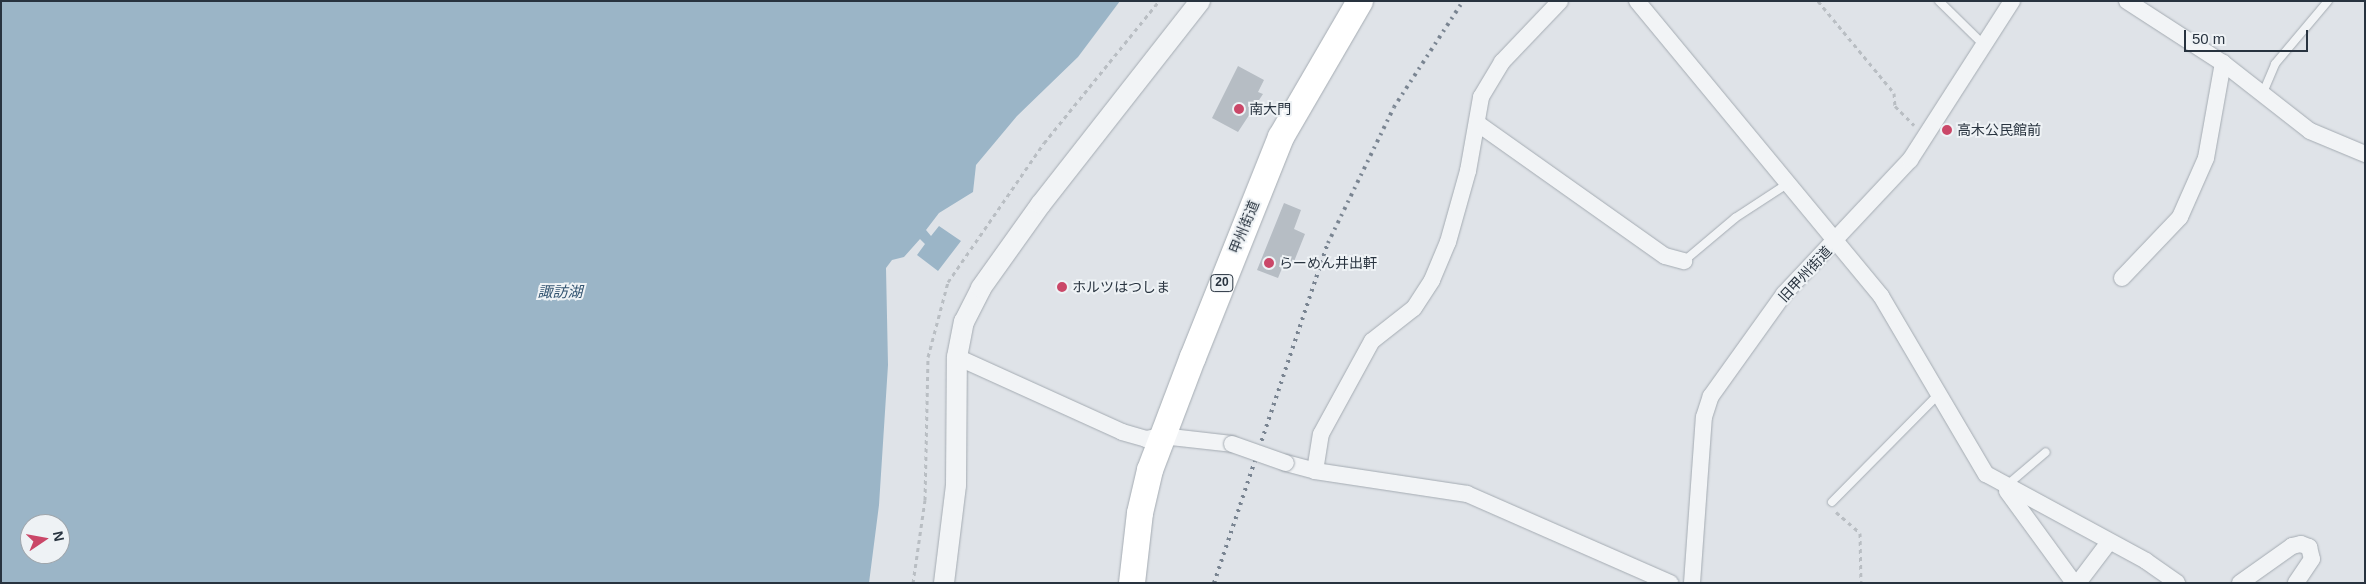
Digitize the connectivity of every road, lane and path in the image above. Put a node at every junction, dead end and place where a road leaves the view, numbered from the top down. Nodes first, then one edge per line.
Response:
1 (1200, 1) edge
2 (1360, 1) edge
3 (1560, 1) edge
4 (1638, 1) edge
5 (1818, 1) edge
6 (1939, 1) edge
7 (2012, 1) edge
8 (2128, 1) edge
9 (2328, 1) edge
10 (1984, 45) junction
11 (2224, 63) junction
12 (2262, 95) junction
13 (1477, 123) junction
14 (1927, 137) junction
15 (2365, 154) edge
16 (1787, 184) junction
17 (1836, 241) junction
18 (1684, 261) joint
19 (2122, 278) dead end
20 (957, 356) junction
21 (1938, 395) junction
22 (1162, 436) junction
23 (2046, 452) dead end
24 (1315, 471) junction
25 (2005, 487) junction
26 (1832, 502) joint
27 (2110, 542) junction
28 (944, 583) edge
29 (1132, 583) edge
30 (1670, 583) edge
31 (1692, 583) edge
32 (1861, 583) edge
33 (2074, 583) edge
34 (2078, 583) edge
35 (2177, 583) edge
36 (2240, 583) edge
37 (2296, 583) edge

1 - 20 street
2 - 22 highway, 甲州街道 / 20
3 - 13 street
4 - 16 street
5 - 14 path
6 - 10 lane
7 - 10 street, 旧甲州街道
8 - 11 street
9 - 12 lane
10 - 14 street, 旧甲州街道
11 - 12 street
11 - 19 street
12 - 15 street
13 - 18 street
13 - 24 street
14 - 17 street, 旧甲州街道
16 - 17 street
16 - 18 lane
17 - 21 street
17 - 31 street, 旧甲州街道
20 - 22 street
20 - 28 street
21 - 25 street
21 - 26 lane
22 - 24 street, bridge
22 - 29 highway, 甲州街道 / 20
23 - 25 lane
24 - 30 street
25 - 27 street
25 - 33 street
26 - 32 path
27 - 34 street
27 - 35 street
36 - 37 street

